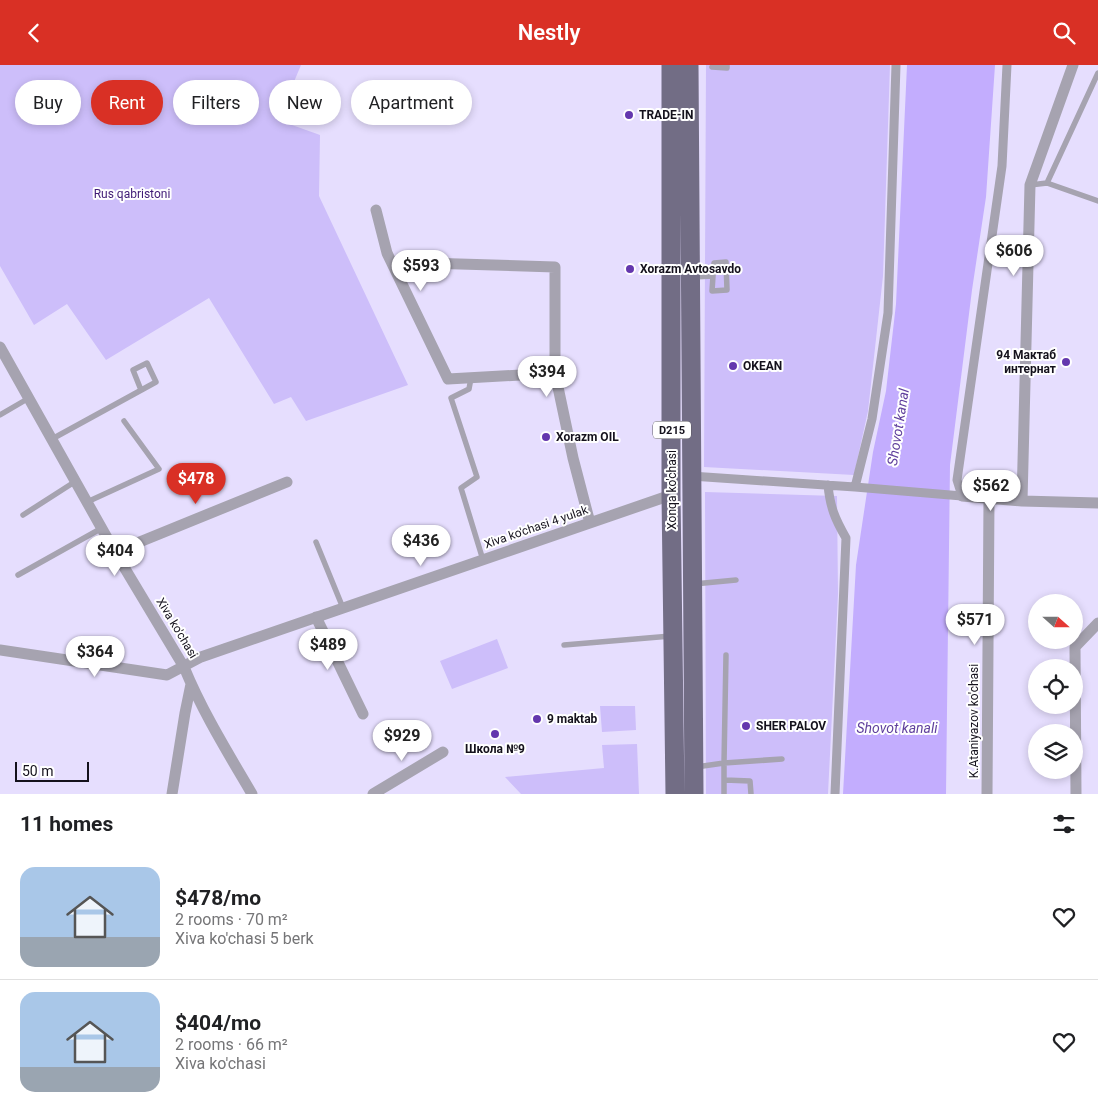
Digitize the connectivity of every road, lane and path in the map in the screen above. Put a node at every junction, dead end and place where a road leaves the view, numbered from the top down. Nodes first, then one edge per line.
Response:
1 (671, 65) edge
2 (690, 65) edge
3 (713, 65) edge
4 (727, 65) edge
5 (896, 65) edge
6 (1007, 65) edge
7 (1073, 65) edge
8 (1098, 73) edge
9 (1047, 183) junction
10 (1030, 185) junction
11 (1098, 201) edge
12 (376, 210) dead end
13 (392, 262) junction
14 (714, 276) junction
15 (690, 277) junction
16 (0, 347) edge
17 (555, 373) junction
18 (471, 378) junction
19 (141, 390) junction
20 (29, 398) junction
21 (0, 415) edge
22 (124, 421) dead end
23 (52, 439) junction
24 (691, 476) junction
25 (76, 481) junction
26 (287, 482) dead end
27 (828, 485) junction
28 (855, 487) junction
29 (671, 495) junction
30 (962, 497) junction
31 (989, 499) junction
32 (1022, 501) junction
33 (87, 502) junction
34 (1098, 503) edge
35 (23, 515) dead end
36 (590, 523) junction
37 (102, 528) junction
38 (316, 542) dead end
39 (115, 552) junction
40 (483, 560) junction
41 (18, 575) dead end
42 (736, 580) dead end
43 (692, 584) junction
44 (343, 608) junction
45 (316, 617) junction
46 (1098, 623) edge
47 (673, 636) junction
48 (564, 645) dead end
49 (0, 650) edge
50 (726, 655) dead end
51 (184, 667) junction
52 (191, 685) junction
53 (363, 714) dead end
54 (444, 752) dead end
55 (782, 759) dead end
56 (724, 763) junction
57 (693, 767) junction
58 (725, 780) junction
59 (172, 794) edge
60 (252, 794) edge
61 (373, 794) edge
62 (675, 794) edge
63 (694, 794) edge
64 (724, 794) edge
65 (751, 794) edge
66 (835, 794) edge
67 (987, 794) edge
68 (1076, 794) edge

1 - 29 main road, Xonqa ko'chasi / D215
2 - 15 main road, Xonqa ko'chasi / D215
3 - 4 lane
5 - 28 street
6 - 30 street
7 - 10 street
8 - 9 lane
9 - 10 lane
9 - 11 lane
10 - 32 street
12 - 13 street
13 - 17 street
13 - 18 street
14 - 14 lane
14 - 15 lane
15 - 24 main road, Xonqa ko'chasi / D215
16 - 20 street, Xiva ko'chasi
17 - 18 street
17 - 36 street
18 - 40 lane
19 - 19 lane
19 - 23 lane
20 - 21 lane
20 - 23 street, Xiva ko'chasi
22 - 33 lane
23 - 25 street, Xiva ko'chasi
24 - 27 street
24 - 43 main road, Xonqa ko'chasi / D215
25 - 33 street, Xiva ko'chasi
25 - 35 lane
26 - 39 street
27 - 28 street
27 - 66 street
28 - 30 street
29 - 36 street, Xiva ko'chasi 4 yulak
29 - 47 main road, Xonqa ko'chasi / D215
30 - 31 street
31 - 32 street
31 - 67 street, K.Ataniyazov ko'chasi
32 - 34 street
33 - 37 street, Xiva ko'chasi
36 - 40 street, Xiva ko'chasi 4 yulak
37 - 39 street, Xiva ko'chasi
37 - 41 lane
38 - 44 lane
39 - 51 street, Xiva ko'chasi
40 - 44 street, Xiva ko'chasi 4 yulak
42 - 43 lane
43 - 57 main road, Xonqa ko'chasi / D215
44 - 45 street, Xiva ko'chasi 4 yulak
45 - 51 street, Xiva ko'chasi 4 yulak
45 - 53 street
46 - 68 street
47 - 48 lane
47 - 62 main road, Xonqa ko'chasi / D215
49 - 51 street, Xiva ko'chasi 4 yulak
50 - 56 lane
51 - 52 street, Xiva ko'chasi
52 - 59 street
52 - 60 street, Xiva ko'chasi
54 - 61 street
55 - 56 lane
56 - 57 lane
56 - 58 lane
57 - 63 main road, Xonqa ko'chasi / D215
58 - 64 lane
58 - 65 lane

